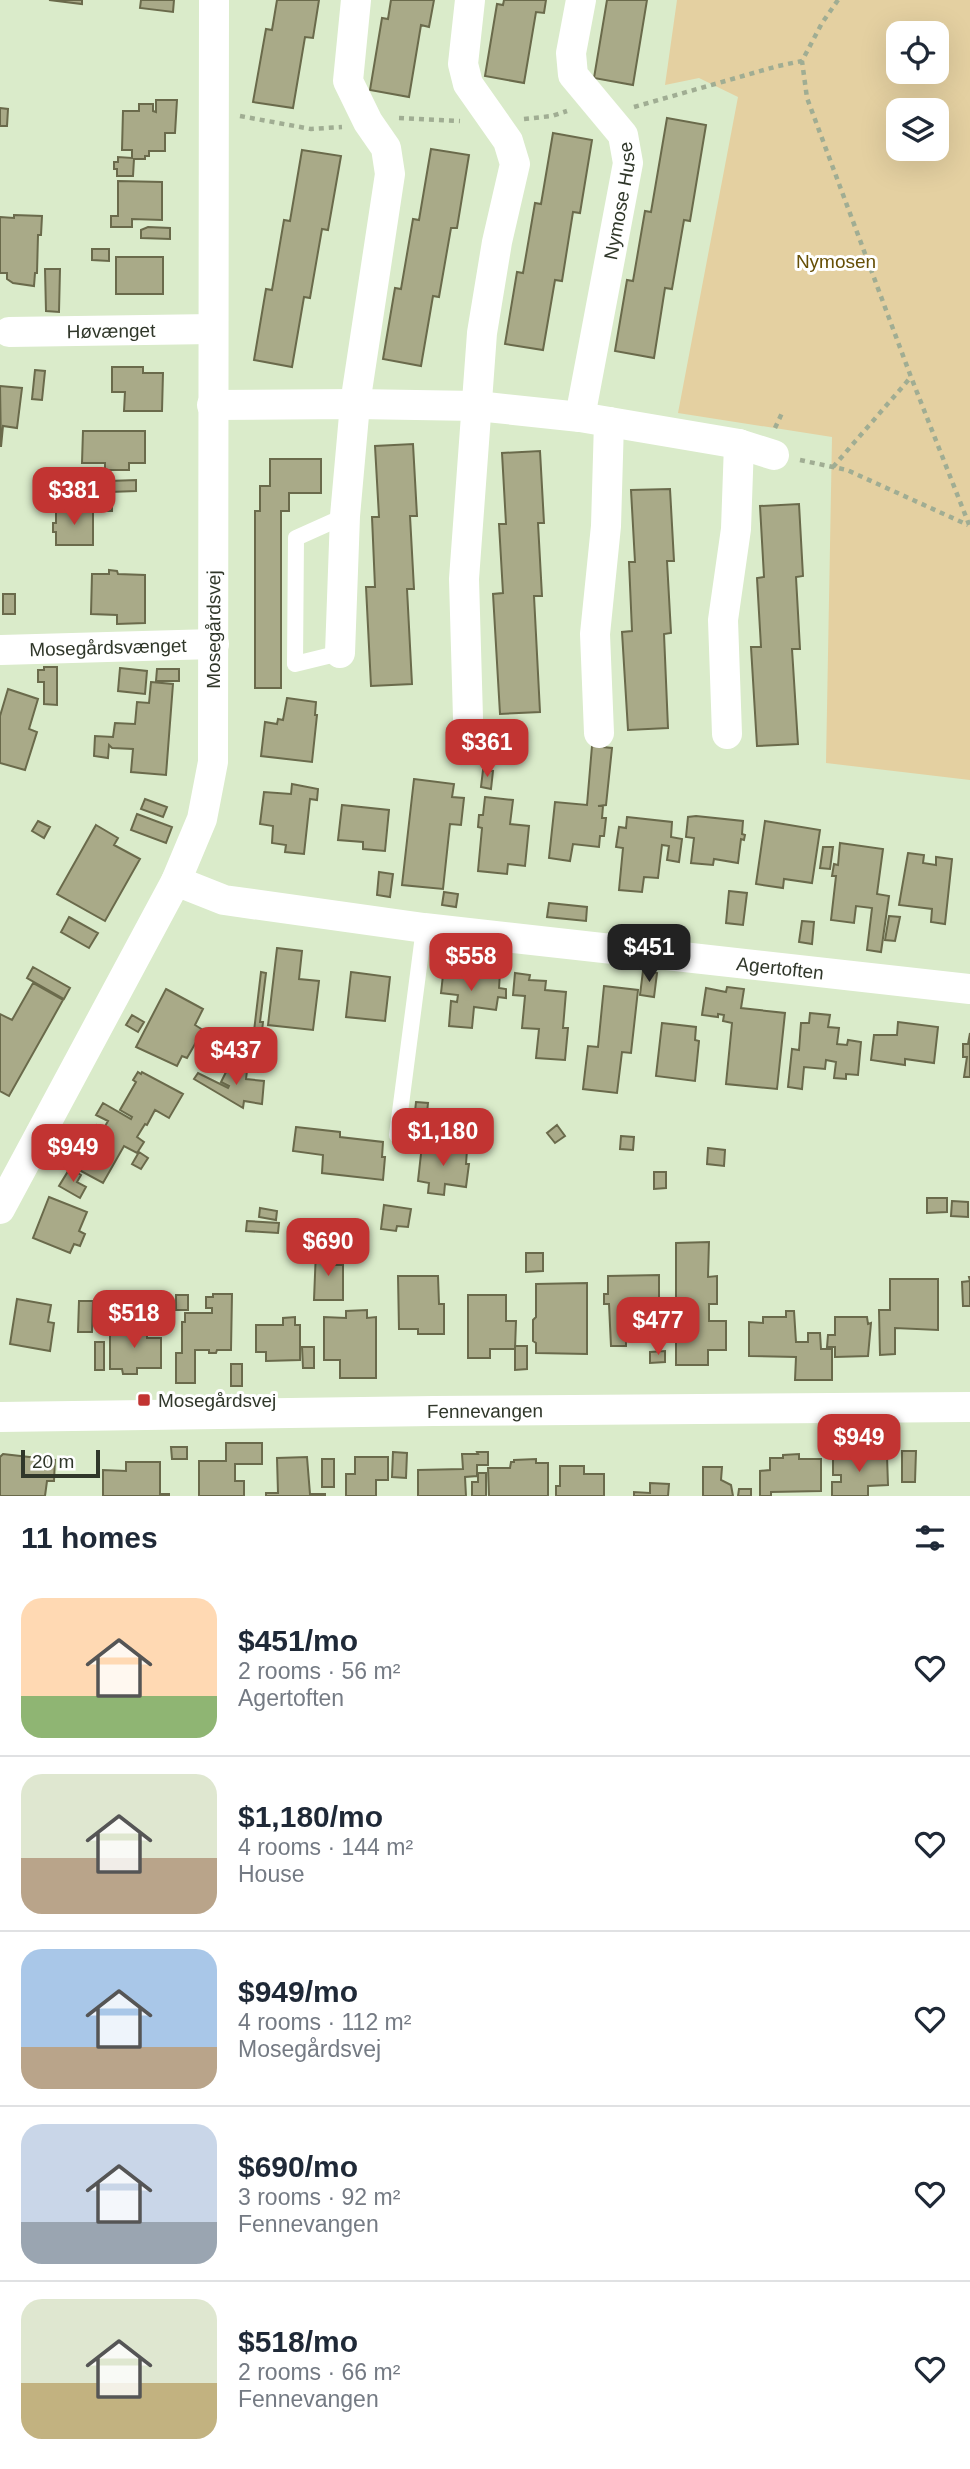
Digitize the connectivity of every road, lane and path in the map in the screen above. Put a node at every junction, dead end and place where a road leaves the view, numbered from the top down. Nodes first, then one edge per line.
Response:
1 (214, 0) edge
2 (356, 0) edge
3 (470, 0) edge
4 (581, 0) edge
5 (838, 0) edge
6 (213, 329) junction
7 (9, 332) dead end
8 (911, 377) junction
9 (355, 404) junction
10 (212, 405) junction
11 (477, 406) junction
12 (594, 419) junction
13 (738, 444) junction
14 (774, 454) joint
15 (833, 467) junction
16 (345, 516) junction
17 (969, 526) edge
18 (214, 644) junction
19 (1, 650) edge
20 (340, 653) joint
21 (468, 718) dead end
22 (599, 733) dead end
23 (727, 734) dead end
24 (176, 881) junction
25 (424, 928) junction
26 (970, 989) edge
27 (397, 1135) dead end
28 (0, 1209) edge
29 (970, 1408) edge
30 (0, 1417) edge

1 - 6 street, Mosegårdsvej
2 - 9 street
3 - 11 street
4 - 12 street, Nymose Huse
5 - 8 path
6 - 7 street, Høvænget
6 - 10 street, Mosegårdsvej
8 - 15 path
8 - 17 path
9 - 10 street
9 - 11 street
9 - 16 street
10 - 18 street, Mosegårdsvej
11 - 12 street
11 - 21 street
12 - 13 street
12 - 22 street, Nymose Huse
13 - 14 street
13 - 23 street
14 - 15 path
15 - 17 path
16 - 20 street
16 - 20 lane
18 - 19 street, Mosegårdsvænget
18 - 24 street, Mosegårdsvej
24 - 25 street, Agertoften
24 - 28 street, Mosegårdsvej
25 - 26 street, Agertoften
25 - 27 lane
29 - 30 street, Fennevangen

